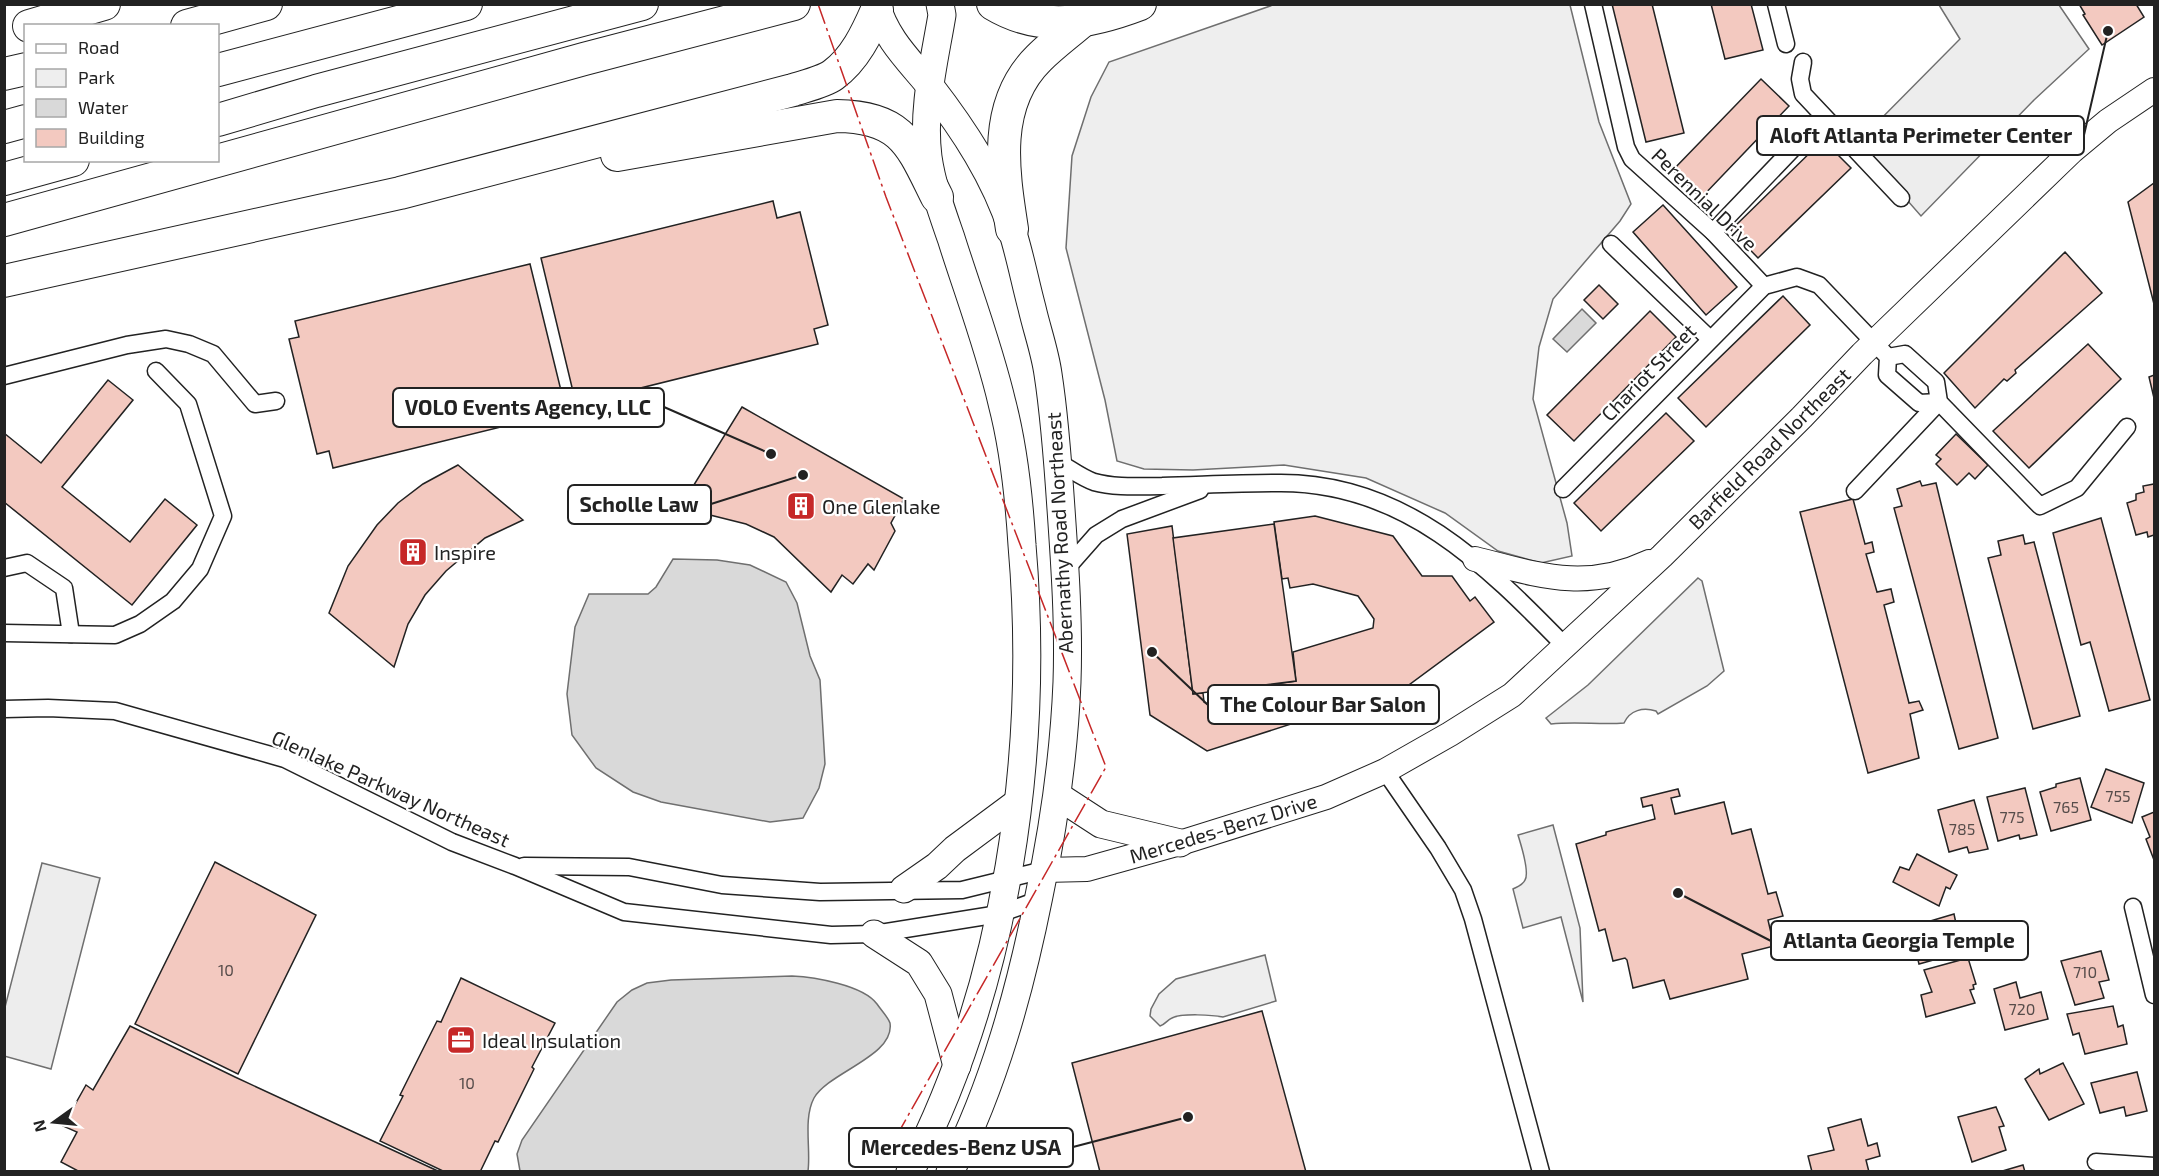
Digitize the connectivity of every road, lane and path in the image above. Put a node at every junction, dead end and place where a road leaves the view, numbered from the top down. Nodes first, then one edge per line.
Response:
1 (104, 4) edge
2 (266, 4) edge
3 (466, 4) edge
4 (642, 4) edge
5 (794, 4) edge
6 (940, 4) edge
7 (993, 4) edge
8 (1140, 4) edge
9 (1593, 4) edge
10 (1776, 4) edge
11 (877, 7) edge
12 (1082, 22) junction
13 (34, 24) edge
14 (195, 24) edge
15 (24, 27) edge
16 (4, 32) edge
17 (1786, 45) dead end
18 (1803, 62) dead end
19 (24, 69) edge
20 (219, 70) edge
21 (4, 74) edge
22 (929, 86) junction
23 (2154, 90) edge
24 (219, 120) edge
25 (24, 122) edge
26 (4, 127) edge
27 (1805, 136) dead end
28 (219, 160) edge
29 (66, 162) edge
30 (213, 162) edge
31 (4, 179) edge
32 (400, 193) junction
33 (937, 196) junction
34 (1901, 198) dead end
35 (4, 220) edge
36 (1012, 229) junction
37 (1713, 232) junction
38 (1611, 244) dead end
39 (4, 281) edge
40 (1764, 286) junction
41 (1710, 339) junction
42 (1881, 349) junction
43 (156, 371) dead end
44 (4, 376) edge
45 (276, 401) dead end
46 (1939, 402) junction
47 (2127, 427) dead end
48 (1058, 462) junction
49 (1212, 485) junction
50 (1563, 489) dead end
51 (1855, 491) dead end
52 (1662, 556) junction
53 (1475, 559) junction
54 (4, 568) edge
55 (1066, 569) junction
56 (4, 633) edge
57 (71, 634) junction
58 (1565, 646) junction
59 (4, 709) edge
60 (1374, 776) junction
61 (1058, 796) junction
62 (1017, 803) junction
63 (1180, 843) junction
64 (514, 866) junction
65 (1044, 870) junction
66 (1081, 871) junction
67 (1006, 880) junction
68 (904, 889) junction
69 (1038, 900) junction
70 (2133, 907) dead end
71 (999, 914) junction
72 (874, 934) junction
73 (2154, 995) edge
74 (957, 1066) junction
75 (2096, 1162) dead end
76 (2154, 1166) edge
77 (910, 1172) edge
78 (950, 1172) edge
79 (1541, 1172) edge

1 - 13 highway
2 - 14 highway
3 - 20 highway
4 - 24 highway
5 - 28 highway
6 - 22 main road, Abernathy Road Northeast
7 - 12 highway
8 - 12 highway
9 - 37 street, Perennial Drive
10 - 17 street
11 - 22 main road, Abernathy Road Northeast
11 - 32 highway
12 - 36 highway
15 - 16 highway
18 - 34 street
19 - 21 highway
22 - 33 main road, Abernathy Road Northeast
22 - 36 main road, Abernathy Road Northeast
23 - 42 street, Barfield Road Northeast
25 - 26 highway
27 - 37 street
29 - 31 highway
30 - 35 highway
32 - 33 highway
32 - 39 highway
33 - 62 main road, Abernathy Road Northeast
36 - 48 main road, Abernathy Road Northeast
37 - 40 street, Perennial Drive
38 - 41 street
40 - 41 street, Chariot Street
40 - 42 street
41 - 50 street, Chariot Street
42 - 46 street
42 - 46 street
42 - 52 street, Barfield Road Northeast
43 - 57 street
44 - 45 street
46 - 47 street
46 - 51 street
48 - 49 street
48 - 55 main road, Abernathy Road Northeast
49 - 53 street
49 - 55 street
52 - 53 street
52 - 58 street, Barfield Road Northeast
53 - 58 street
54 - 57 street
55 - 61 main road, Abernathy Road Northeast
56 - 57 street
58 - 60 street, Barfield Road Northeast
59 - 64 street, Glenlake Parkway Northeast
60 - 63 street, Mercedes-Benz Drive
60 - 79 street
61 - 63 main road
61 - 65 main road, Abernathy Road Northeast
62 - 67 main road, Abernathy Road Northeast
62 - 68 main road
63 - 66 street, Mercedes-Benz Drive
64 - 68 street, Glenlake Parkway Northeast
64 - 72 street, Glenlake Parkway Northeast
65 - 66 street, Mercedes-Benz Drive
65 - 67 street, Glenlake Parkway Northeast
65 - 69 main road, Abernathy Road Northeast
66 - 69 street, Mercedes-Benz Drive
67 - 68 street, Glenlake Parkway Northeast
67 - 71 main road, Abernathy Road Northeast
69 - 71 street, Glenlake Parkway Northeast
69 - 78 main road, Abernathy Road Northeast
70 - 73 street
71 - 72 street, Glenlake Parkway Northeast
71 - 74 main road, Abernathy Road Northeast
72 - 74 main road
74 - 77 main road, Abernathy Road Northeast
75 - 76 street

